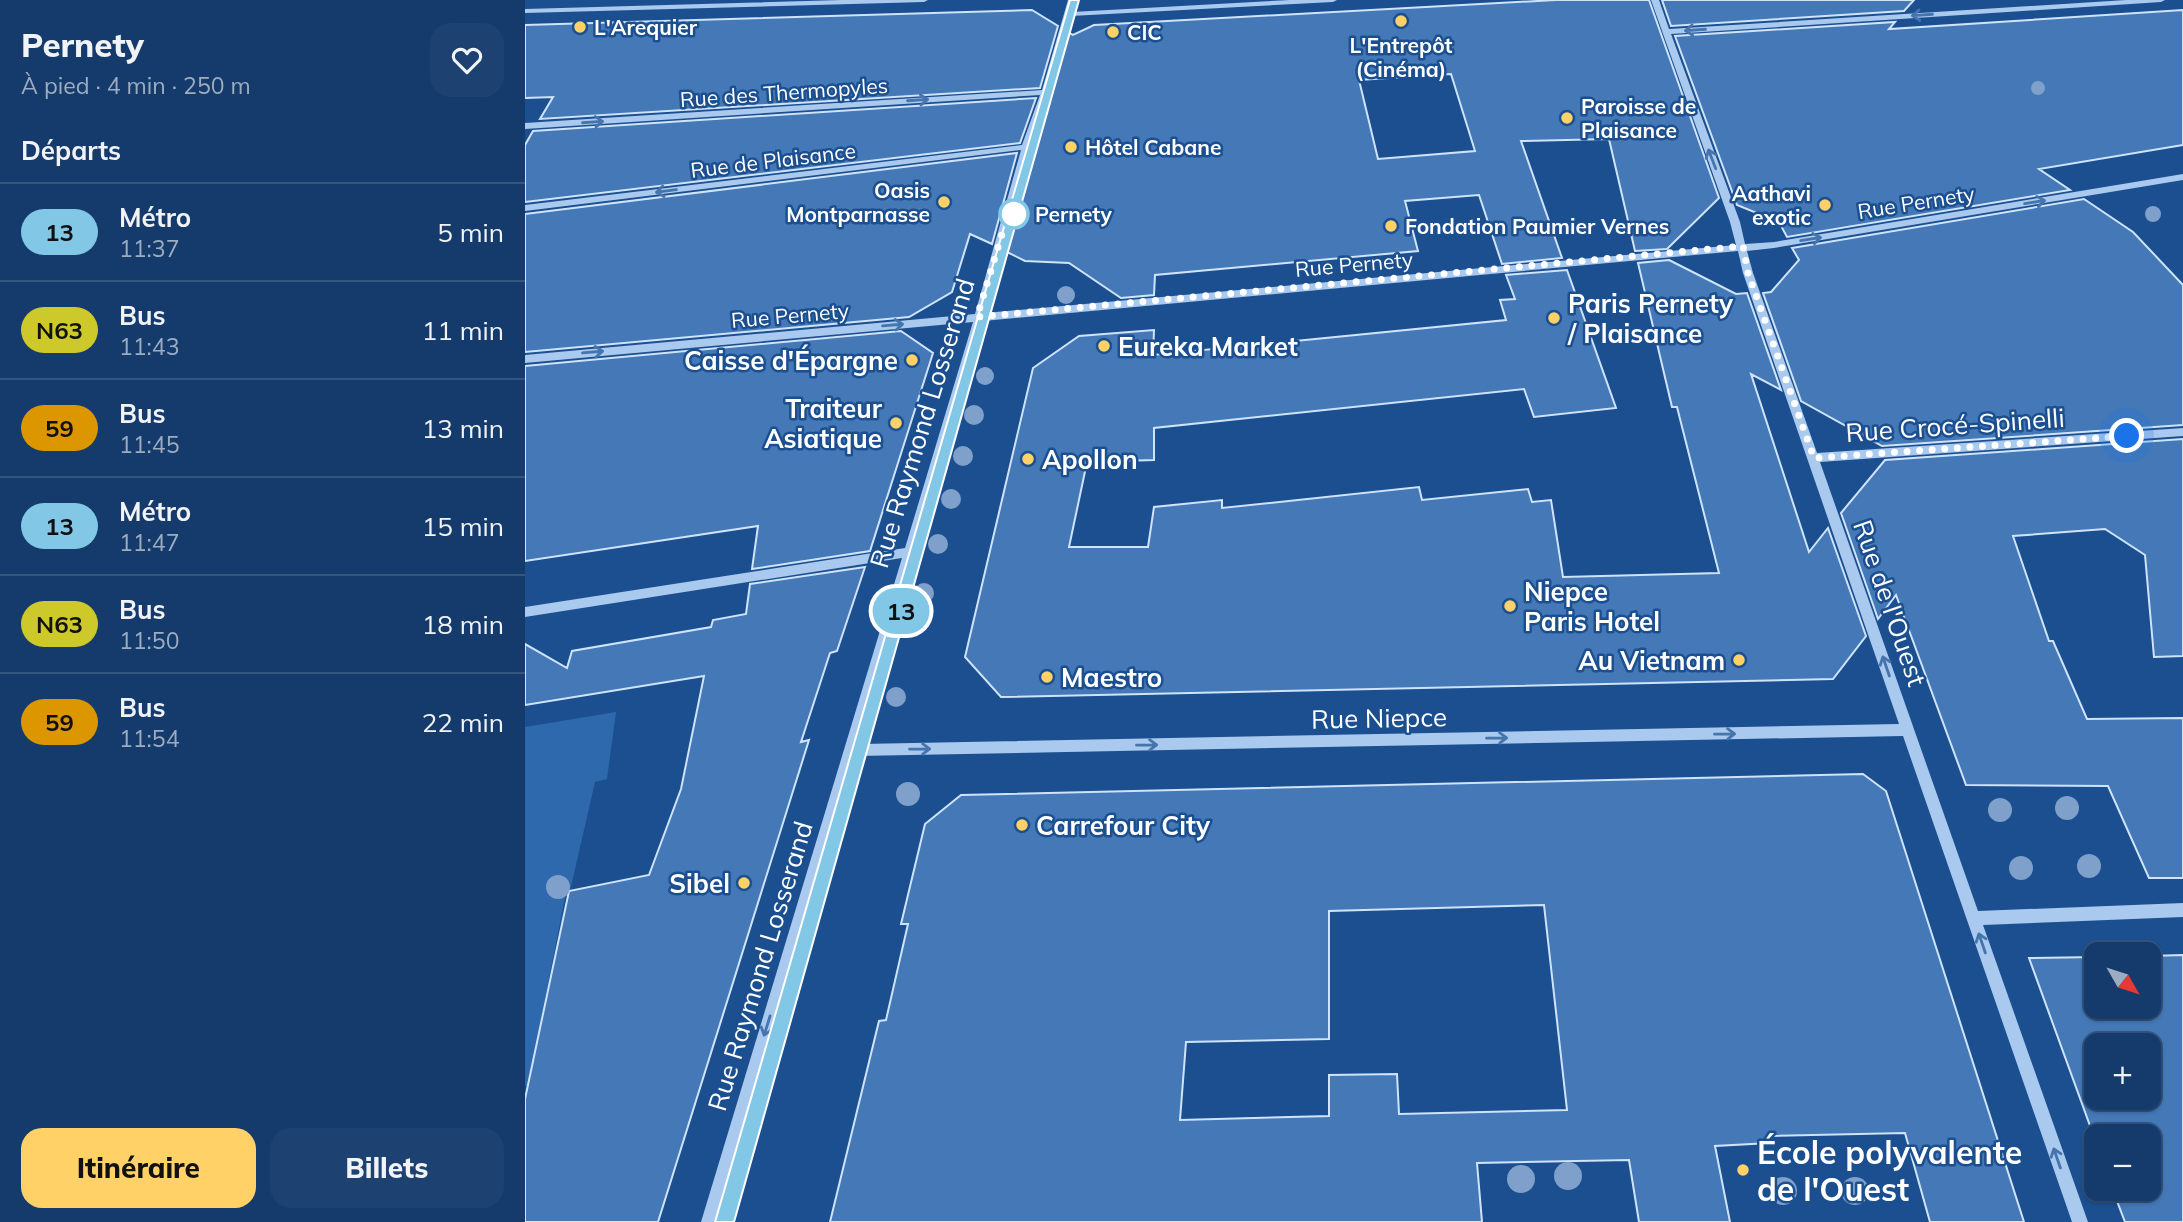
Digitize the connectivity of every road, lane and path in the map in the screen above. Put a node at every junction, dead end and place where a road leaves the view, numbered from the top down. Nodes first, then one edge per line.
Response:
1 (925, 0) edge
2 (1072, 0) edge
3 (1333, 0) edge
4 (1654, 0) edge
5 (2161, 0) edge
6 (525, 11) edge
7 (1069, 14) junction
8 (1665, 32) junction
9 (1045, 92) junction
10 (525, 126) edge
11 (1026, 146) junction
12 (2183, 177) edge
13 (525, 208) edge
14 (1743, 246) junction
15 (977, 317) junction
16 (525, 359) edge
17 (2183, 432) edge
18 (1814, 458) junction
19 (909, 552) junction
20 (525, 612) edge
21 (1908, 730) junction
22 (852, 750) junction
23 (2183, 911) edge
24 (1974, 918) junction
25 (709, 1222) edge
26 (2080, 1222) edge

1 - 6 street
2 - 7 street, Rue Raymond Losserand
3 - 7 street
4 - 8 street, Rue de l'Ouest
5 -> 8 street
7 - 9 street, Rue Raymond Losserand
14 -> 8 street, Rue de l'Ouest
10 -> 9 street, Rue des Thermopyles
9 - 11 street, Rue Raymond Losserand
11 -> 13 street, Rue de Plaisance
11 - 15 street, Rue Raymond Losserand
14 -> 12 street, Rue Pernety
14 - 15 street, Rue Pernety
14 - 18 street, Rue de l'Ouest
16 -> 15 street, Rue Pernety
15 - 19 street, Rue Raymond Losserand
17 - 18 street, Rue Crocé-Spinelli
21 -> 18 street, Rue de l'Ouest
19 - 20 street
19 - 22 street, Rue Raymond Losserand
22 -> 21 street, Rue Niepce
21 - 24 street, Rue de l'Ouest
22 -> 25 street, Rue Raymond Losserand
23 - 24 street
26 -> 24 street, Rue de l'Ouest

